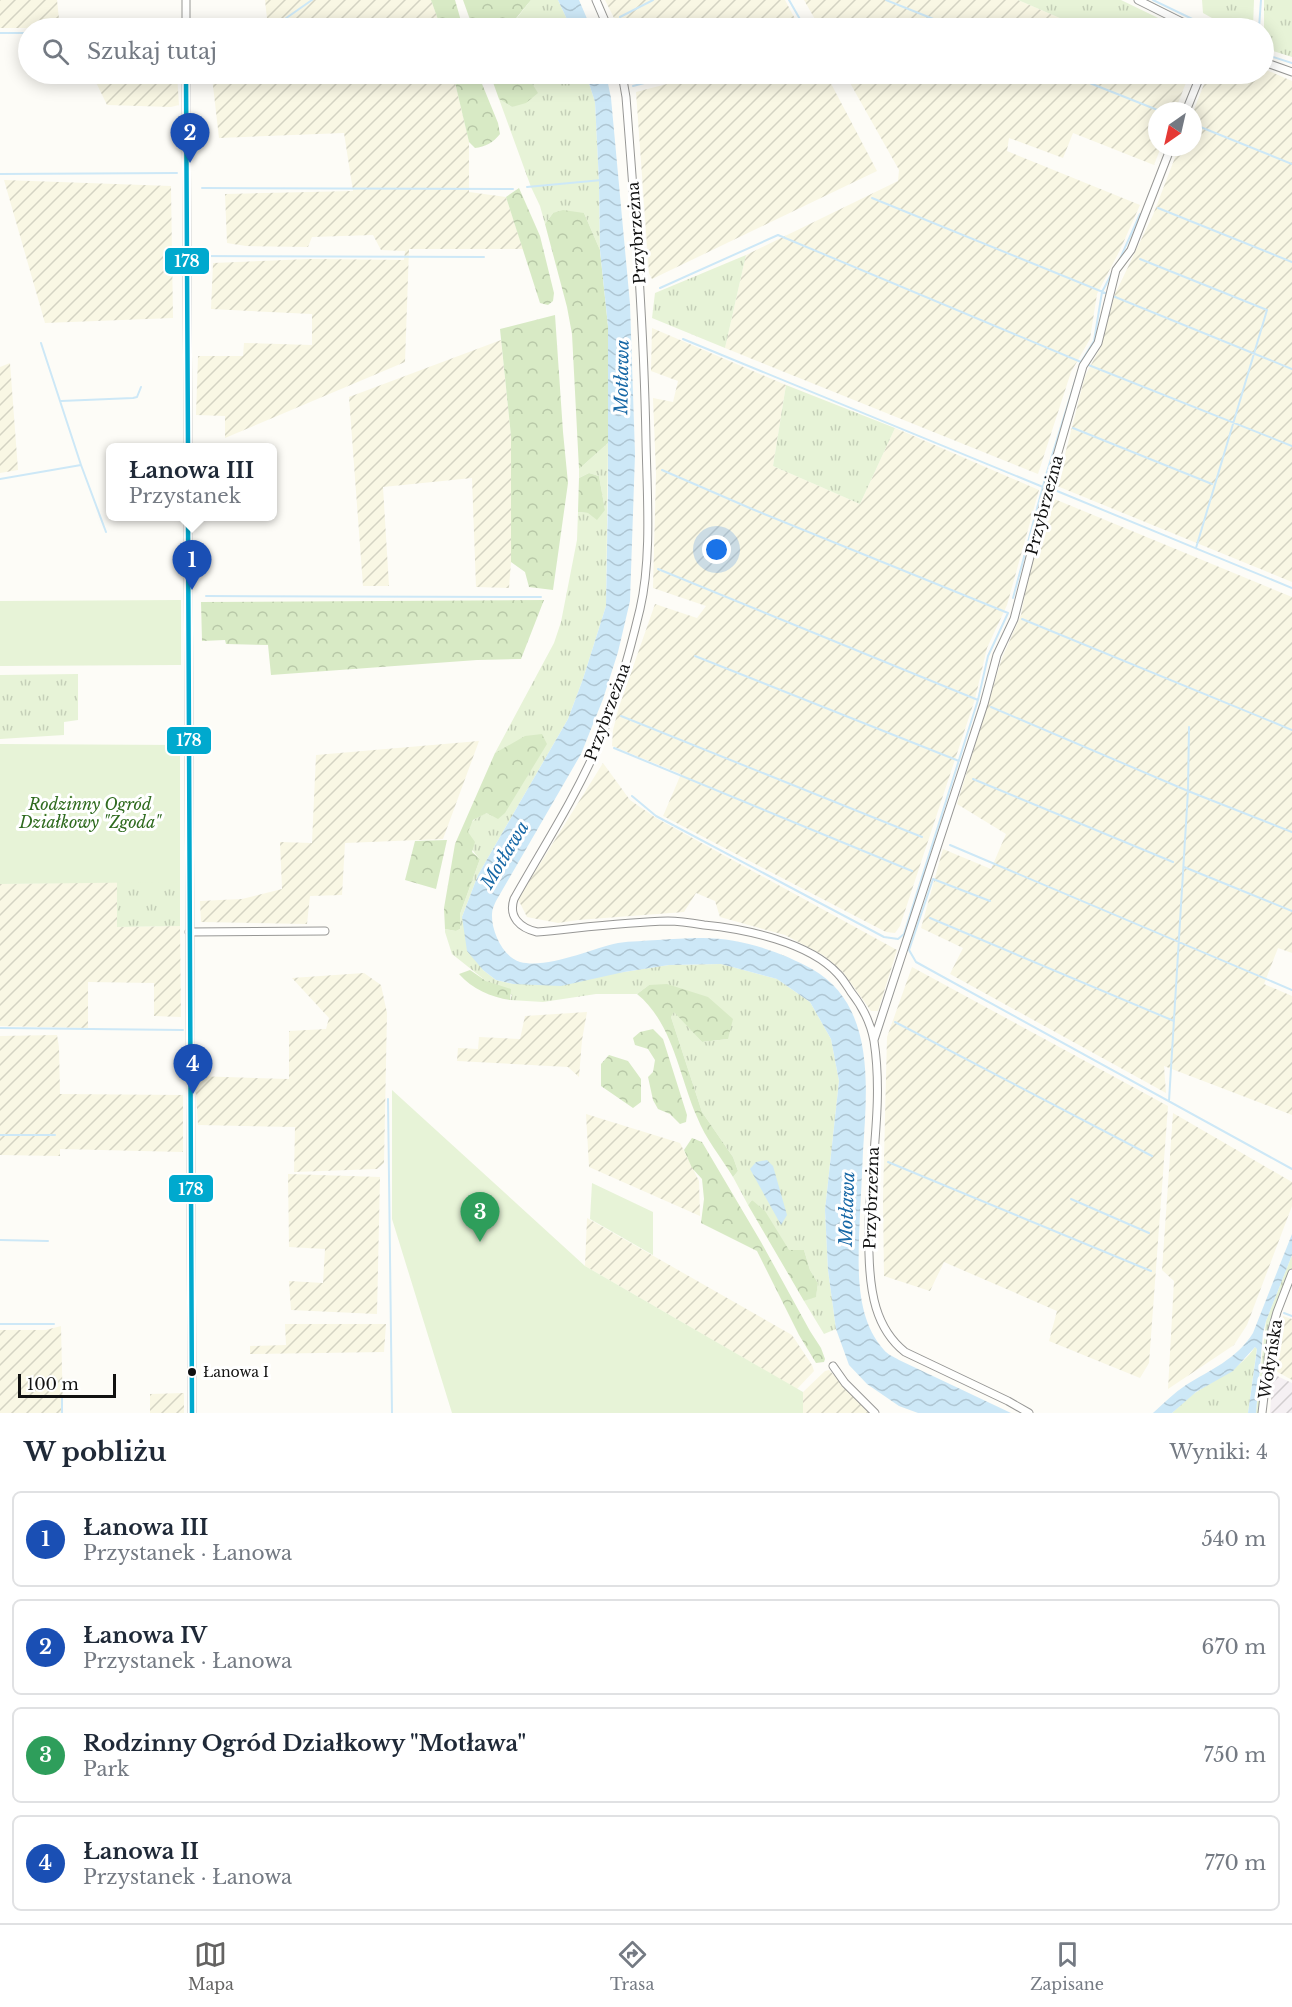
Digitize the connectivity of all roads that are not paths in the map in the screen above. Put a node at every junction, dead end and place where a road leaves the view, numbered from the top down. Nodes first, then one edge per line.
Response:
1 (186, 0) edge
2 (596, 0) edge
3 (1138, 0) edge
4 (186, 18) edge
5 (604, 18) edge
6 (1174, 18) edge
7 (1274, 66) edge
8 (1292, 72) edge
9 (186, 84) edge
10 (624, 84) edge
11 (1197, 84) edge
12 (1190, 102) edge
13 (1168, 156) edge
14 (188, 443) edge
15 (188, 521) edge
16 (189, 932) junction
17 (325, 932) dead end
18 (874, 1040) junction
19 (1292, 1273) edge
20 (832, 1366) dead end
21 (192, 1413) edge
22 (875, 1413) edge
23 (1029, 1413) edge
24 (1262, 1413) edge

1 - 4 street
2 - 5 street
3 - 6 street
7 - 8 street
9 - 14 street
10 - 18 street, Przybrzeżna
11 - 12 street
13 - 18 street, Przybrzeżna
15 - 16 street
16 - 17 street
16 - 21 street
18 - 23 street, Przybrzeżna
19 - 24 street, Wołyńska
20 - 22 street

